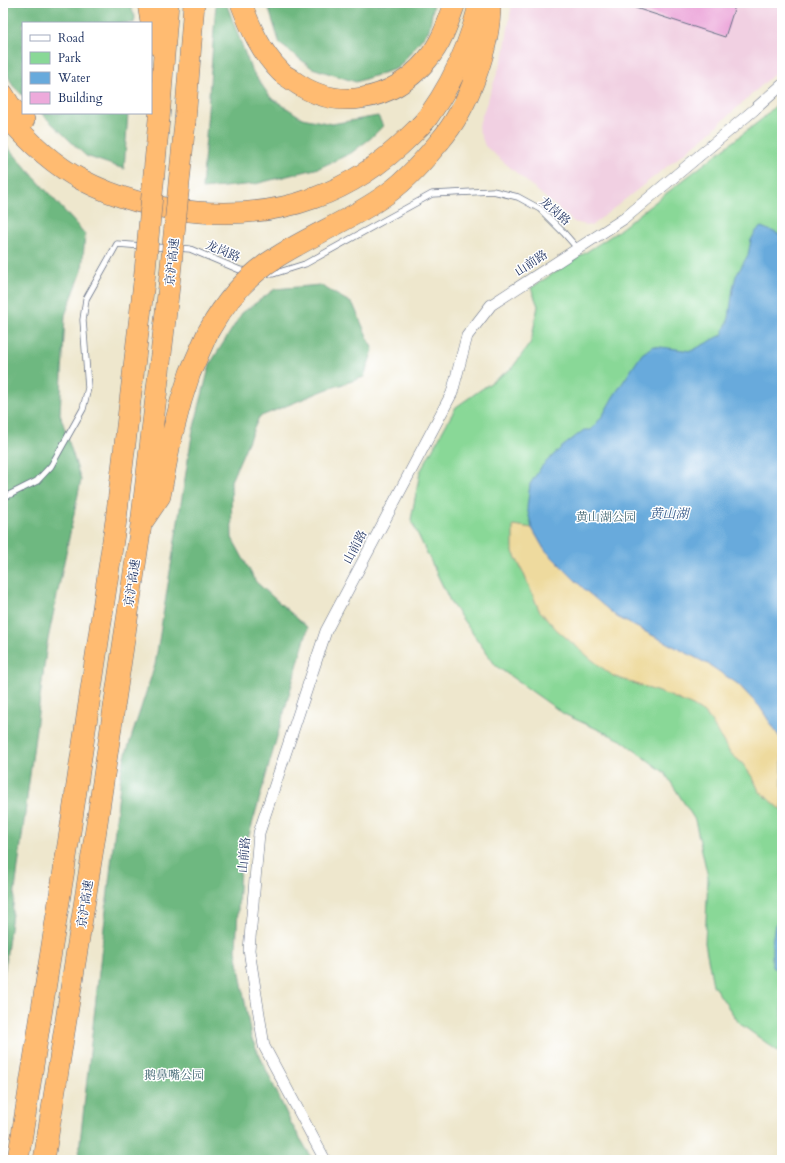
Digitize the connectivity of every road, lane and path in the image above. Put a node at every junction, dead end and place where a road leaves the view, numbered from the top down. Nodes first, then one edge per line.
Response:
1 (148, 3) edge
2 (168, 3) edge
3 (194, 3) edge
4 (241, 3) edge
5 (455, 3) edge
6 (469, 3) edge
7 (478, 3) edge
8 (490, 3) edge
9 (151, 22) edge
10 (152, 29) edge
11 (164, 55) junction
12 (782, 85) edge
13 (3, 94) edge
14 (3, 112) edge
15 (426, 112) junction
16 (578, 249) junction
17 (161, 442) junction
18 (3, 498) edge
19 (18, 1160) edge
20 (44, 1160) edge
21 (325, 1160) edge

1 - 9 highway
2 - 11 highway, 京沪高速
3 - 17 highway, 京沪高速, bridge
4 - 5 highway
6 - 15 highway
7 - 15 highway
8 - 17 highway, bridge
10 - 11 highway
11 - 19 highway, 京沪高速, bridge
12 - 16 street, 山前路
13 - 15 highway, bridge
14 - 15 highway, bridge
16 - 18 lane, 龙岗路
16 - 21 street, 山前路
17 - 20 highway, 京沪高速

